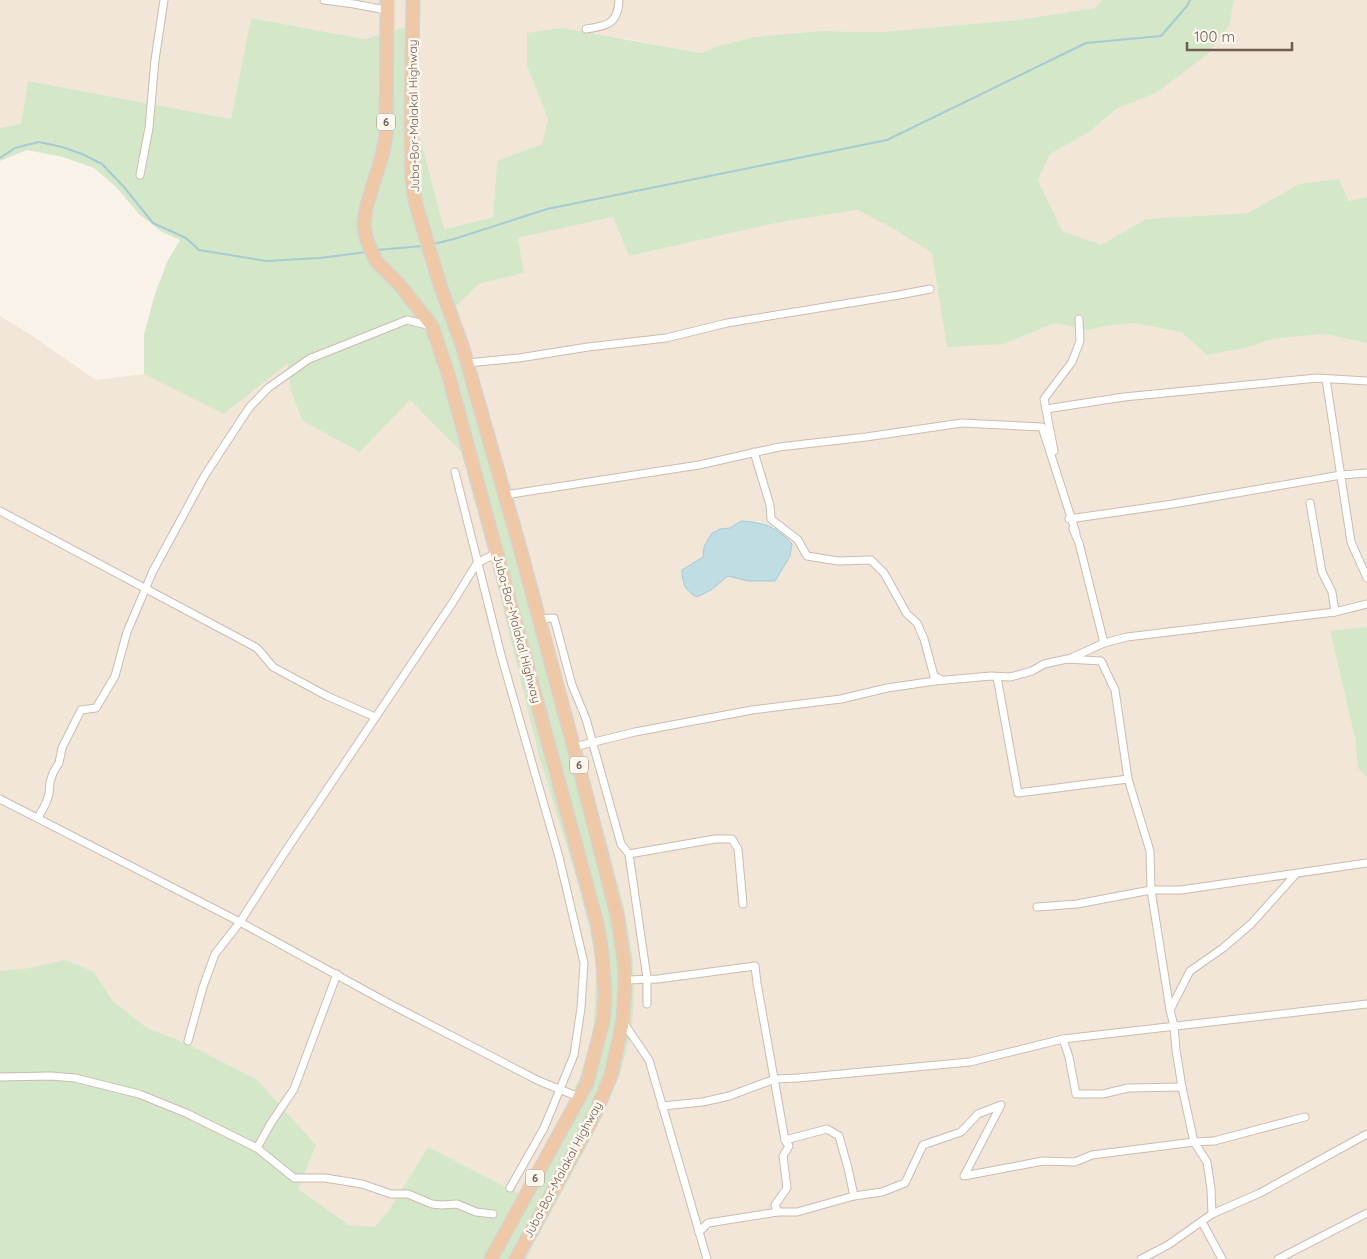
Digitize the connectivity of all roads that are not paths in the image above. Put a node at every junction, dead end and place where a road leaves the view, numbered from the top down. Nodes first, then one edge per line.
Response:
1 (164, 0) edge
2 (324, 0) edge
3 (413, 0) edge
4 (619, 0) edge
5 (386, 5) edge
6 (586, 29) dead end
7 (140, 175) dead end
8 (930, 289) dead end
9 (1079, 319) dead end
10 (432, 326) junction
11 (467, 363) junction
12 (1326, 379) junction
13 (1367, 382) edge
14 (1046, 409) junction
15 (754, 452) junction
16 (455, 472) dead end
17 (1367, 473) edge
18 (1341, 475) junction
19 (505, 495) junction
20 (1310, 503) dead end
21 (0, 511) edge
22 (1068, 519) junction
23 (1076, 533) dead end
24 (497, 554) junction
25 (477, 563) junction
26 (1367, 578) edge
27 (146, 588) junction
28 (1367, 604) edge
29 (1335, 612) junction
30 (540, 619) junction
31 (1104, 643) junction
32 (1066, 660) junction
33 (997, 677) junction
34 (940, 680) dead end
35 (375, 717) junction
36 (593, 742) junction
37 (574, 747) junction
38 (1128, 779) junction
39 (0, 799) edge
40 (38, 818) junction
41 (629, 854) junction
42 (1367, 863) edge
43 (1296, 874) junction
44 (1151, 890) junction
45 (744, 904) dead end
46 (1037, 907) dead end
47 (240, 922) junction
48 (337, 974) junction
49 (625, 980) junction
50 (647, 1004) dead end
51 (1367, 1004) edge
52 (1170, 1010) junction
53 (623, 1021) junction
54 (1174, 1026) junction
55 (1063, 1039) junction
56 (188, 1041) dead end
57 (0, 1077) edge
58 (774, 1079) junction
59 (1182, 1087) junction
60 (561, 1089) junction
61 (579, 1097) junction
62 (662, 1106) junction
63 (1305, 1117) dead end
64 (1367, 1134) edge
65 (785, 1140) junction
66 (1194, 1142) junction
67 (257, 1148) junction
68 (510, 1188) dead end
69 (854, 1196) junction
70 (778, 1212) junction
71 (1367, 1213) edge
72 (493, 1214) dead end
73 (1212, 1214) junction
74 (1202, 1222) junction
75 (699, 1232) junction
76 (491, 1259) edge
77 (516, 1259) edge
78 (707, 1259) edge
79 (1141, 1259) edge
80 (1222, 1259) edge
81 (1278, 1259) edge

1 - 7 street
2 - 5 street
3 - 11 highway, Juba-Bor-Malakal Highway / 6
4 - 6 street
5 - 10 highway, Juba-Bor-Malakal Highway / 6
8 - 11 street
9 - 14 street
10 - 24 highway, Juba-Bor-Malakal Highway / 6
10 - 27 street
11 - 19 highway, Juba-Bor-Malakal Highway / 6
12 - 13 street
12 - 14 street
12 - 18 street
14 - 22 street
15 - 19 street
15 - 23 street
15 - 34 street
16 - 25 street
17 - 18 street
18 - 22 street
18 - 26 street
19 - 30 highway, Juba-Bor-Malakal Highway / 6
20 - 29 street
21 - 27 street
22 - 31 street
24 - 25 street
24 - 61 highway, Juba-Bor-Malakal Highway / 6
25 - 35 street
25 - 60 street
27 - 35 street
27 - 40 street
28 - 29 street
29 - 31 street
30 - 36 street
30 - 37 highway, Juba-Bor-Malakal Highway / 6
31 - 32 street
32 - 33 street
32 - 38 street
33 - 36 street
33 - 38 street
35 - 47 street
36 - 37 street
36 - 41 street
37 - 49 highway, Juba-Bor-Malakal Highway / 6
38 - 44 street
39 - 40 street
40 - 47 street
41 - 45 street
41 - 50 street
42 - 43 street
43 - 44 street
43 - 52 street
44 - 46 street
44 - 52 street
47 - 48 street
47 - 56 street
48 - 60 street
48 - 67 street
49 - 53 highway, Juba-Bor-Malakal Highway / 6
49 - 58 street
51 - 54 street
52 - 54 street
53 - 62 street
53 - 77 highway, Juba-Bor-Malakal Highway / 6
54 - 55 street
54 - 59 street
55 - 58 street
55 - 59 street
57 - 67 street
58 - 62 street
58 - 65 street
59 - 66 street
60 - 61 street
60 - 68 street
61 - 76 highway, Juba-Bor-Malakal Highway / 6
62 - 75 street
63 - 66 street
64 - 73 street
65 - 69 street
65 - 70 street
66 - 69 street
66 - 73 street
67 - 72 street
69 - 70 street
70 - 75 street
71 - 81 street
73 - 74 street
74 - 79 street
74 - 80 street
75 - 78 street

